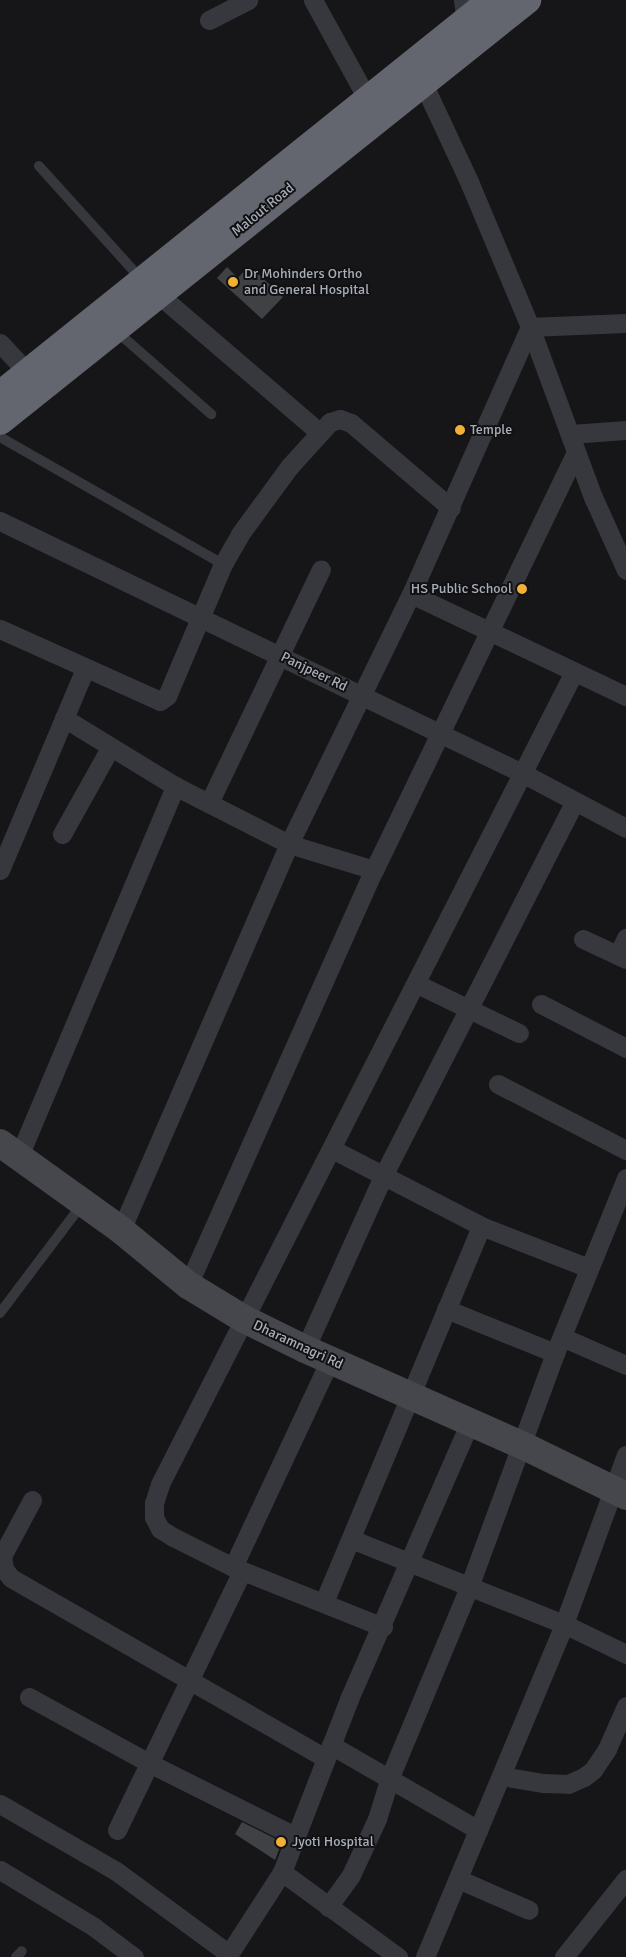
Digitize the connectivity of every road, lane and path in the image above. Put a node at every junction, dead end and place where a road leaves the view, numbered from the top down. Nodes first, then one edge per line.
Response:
1 (248, 0) edge
2 (312, 0) edge
3 (492, 0) edge
4 (526, 0) edge
5 (209, 20) dead end
6 (466, 21) edge
7 (423, 84) junction
8 (368, 100) junction
9 (39, 166) dead end
10 (150, 287) junction
11 (626, 323) edge
12 (530, 327) junction
13 (114, 329) junction
14 (0, 343) edge
15 (28, 373) junction
16 (0, 395) edge
17 (211, 414) dead end
18 (0, 421) edge
19 (626, 430) edge
20 (319, 432) junction
21 (571, 434) junction
22 (0, 438) edge
23 (576, 453) junction
24 (451, 508) junction
25 (0, 521) edge
26 (617, 534) edge
27 (223, 564) junction
28 (321, 569) dead end
29 (626, 570) edge
30 (412, 594) junction
31 (199, 618) junction
32 (0, 629) edge
33 (490, 632) junction
34 (280, 656) junction
35 (85, 669) junction
36 (574, 672) junction
37 (362, 696) junction
38 (626, 696) edge
39 (64, 718) junction
40 (438, 733) junction
41 (110, 748) junction
42 (524, 774) junction
43 (175, 786) junction
44 (575, 801) junction
45 (209, 803) junction
46 (626, 828) edge
47 (62, 834) dead end
48 (6, 839) edge
49 (289, 844) junction
50 (0, 870) edge
51 (374, 870) junction
52 (626, 938) edge
53 (583, 939) dead end
54 (622, 957) edge
55 (417, 984) junction
56 (541, 1004) dead end
57 (469, 1009) junction
58 (519, 1033) dead end
59 (626, 1048) edge
60 (498, 1084) dead end
61 (332, 1149) junction
62 (9, 1150) edge
63 (626, 1150) edge
64 (383, 1176) junction
65 (626, 1178) edge
66 (83, 1203) junction
67 (481, 1226) junction
68 (121, 1230) junction
69 (589, 1268) junction
70 (188, 1284) junction
71 (446, 1309) junction
72 (0, 1314) edge
73 (244, 1319) junction
74 (558, 1345) junction
75 (305, 1349) junction
76 (330, 1360) junction
77 (626, 1364) edge
78 (409, 1396) junction
79 (470, 1422) junction
80 (522, 1445) junction
81 (626, 1454) edge
82 (620, 1493) edge
83 (32, 1500) dead end
84 (351, 1539) junction
85 (412, 1561) junction
86 (238, 1569) junction
87 (469, 1587) junction
88 (324, 1602) junction
89 (564, 1624) junction
90 (383, 1627) junction
91 (626, 1654) edge
92 (188, 1681) junction
93 (29, 1698) dead end
94 (626, 1706) edge
95 (328, 1752) junction
96 (149, 1763) junction
97 (501, 1776) junction
98 (390, 1777) junction
99 (0, 1804) edge
100 (117, 1830) dead end
101 (478, 1830) junction
102 (295, 1836) junction
103 (0, 1870) edge
104 (282, 1872) junction
105 (458, 1879) junction
106 (622, 1890) edge
107 (328, 1907) junction
108 (529, 1910) dead end
109 (378, 1951) edge
110 (228, 1956) edge
111 (134, 1957) edge
112 (398, 1957) edge
113 (425, 1957) edge
114 (564, 1957) edge

1 - 5 street
2 - 8 street
3 - 6 highway, Malout Road
4 - 6 highway, Malout Road
6 - 7 highway, Malout Road
6 - 8 highway, Malout Road
7 - 10 highway, Malout Road
7 - 12 street
8 - 10 highway, Malout Road
9 - 10 lane
10 - 13 highway, Malout Road
10 - 15 highway, Malout Road
10 - 20 street
11 - 12 street
12 - 21 street
12 - 24 street
13 - 17 lane
13 - 18 highway, Malout Road
14 - 15 street
15 - 16 highway, Malout Road
19 - 21 street
20 - 24 street
20 - 27 street
21 - 23 street
22 - 27 lane
23 - 26 street
23 - 33 street
24 - 30 street
25 - 31 street, Panjpeer Rd
26 - 29 street
27 - 31 street
28 - 34 street
30 - 33 street
30 - 37 street
31 - 34 street, Panjpeer Rd
31 - 35 street
32 - 35 street
33 - 36 street
33 - 40 street
34 - 37 street, Panjpeer Rd
34 - 45 street
35 - 39 street
36 - 38 street
36 - 42 street
37 - 40 street, Panjpeer Rd
37 - 49 street
39 - 41 street
39 - 48 street
40 - 42 street, Panjpeer Rd
40 - 51 street
41 - 43 street
41 - 47 street
42 - 44 street, Panjpeer Rd
42 - 55 street
43 - 45 street
43 - 62 street
44 - 46 street, Panjpeer Rd
44 - 57 street
45 - 49 street
48 - 50 street
49 - 51 street
49 - 68 street
51 - 70 street
52 - 54 street
53 - 54 street
55 - 57 street
55 - 61 street
56 - 59 street
57 - 58 street
57 - 64 street
60 - 63 street
61 - 64 street
61 - 73 street
62 - 66 street, Dharamnagri Rd
64 - 67 street
64 - 75 street
65 - 69 street
66 - 68 street, Dharamnagri Rd
66 - 72 lane
67 - 69 street
67 - 71 street
68 - 70 street, Dharamnagri Rd
69 - 74 street
70 - 73 street, Dharamnagri Rd
71 - 74 street
71 - 78 street
73 - 75 street, Dharamnagri Rd
73 - 86 street
74 - 77 street
74 - 80 street
75 - 76 street, Dharamnagri Rd
76 - 78 street, Dharamnagri Rd
76 - 86 street
78 - 79 street, Dharamnagri Rd
78 - 84 street
79 - 80 street, Dharamnagri Rd
79 - 85 street
80 - 82 street, Dharamnagri Rd
80 - 87 street
81 - 82 street
82 - 89 street
83 - 92 street
84 - 85 street
84 - 88 street
85 - 87 street
85 - 90 street
86 - 88 street
86 - 92 street
87 - 89 street
87 - 98 street
88 - 90 street
89 - 91 street
89 - 97 street
90 - 95 street
92 - 95 street
92 - 96 street
93 - 96 street
94 - 97 street
95 - 98 street
95 - 102 street
96 - 100 street
96 - 102 street
97 - 101 street
98 - 101 street
98 - 107 street
99 - 110 street
101 - 105 street
102 - 104 street
103 - 111 street
104 - 107 street
104 - 110 street
105 - 108 street
105 - 113 street
106 - 114 street
107 - 109 street
109 - 112 street

